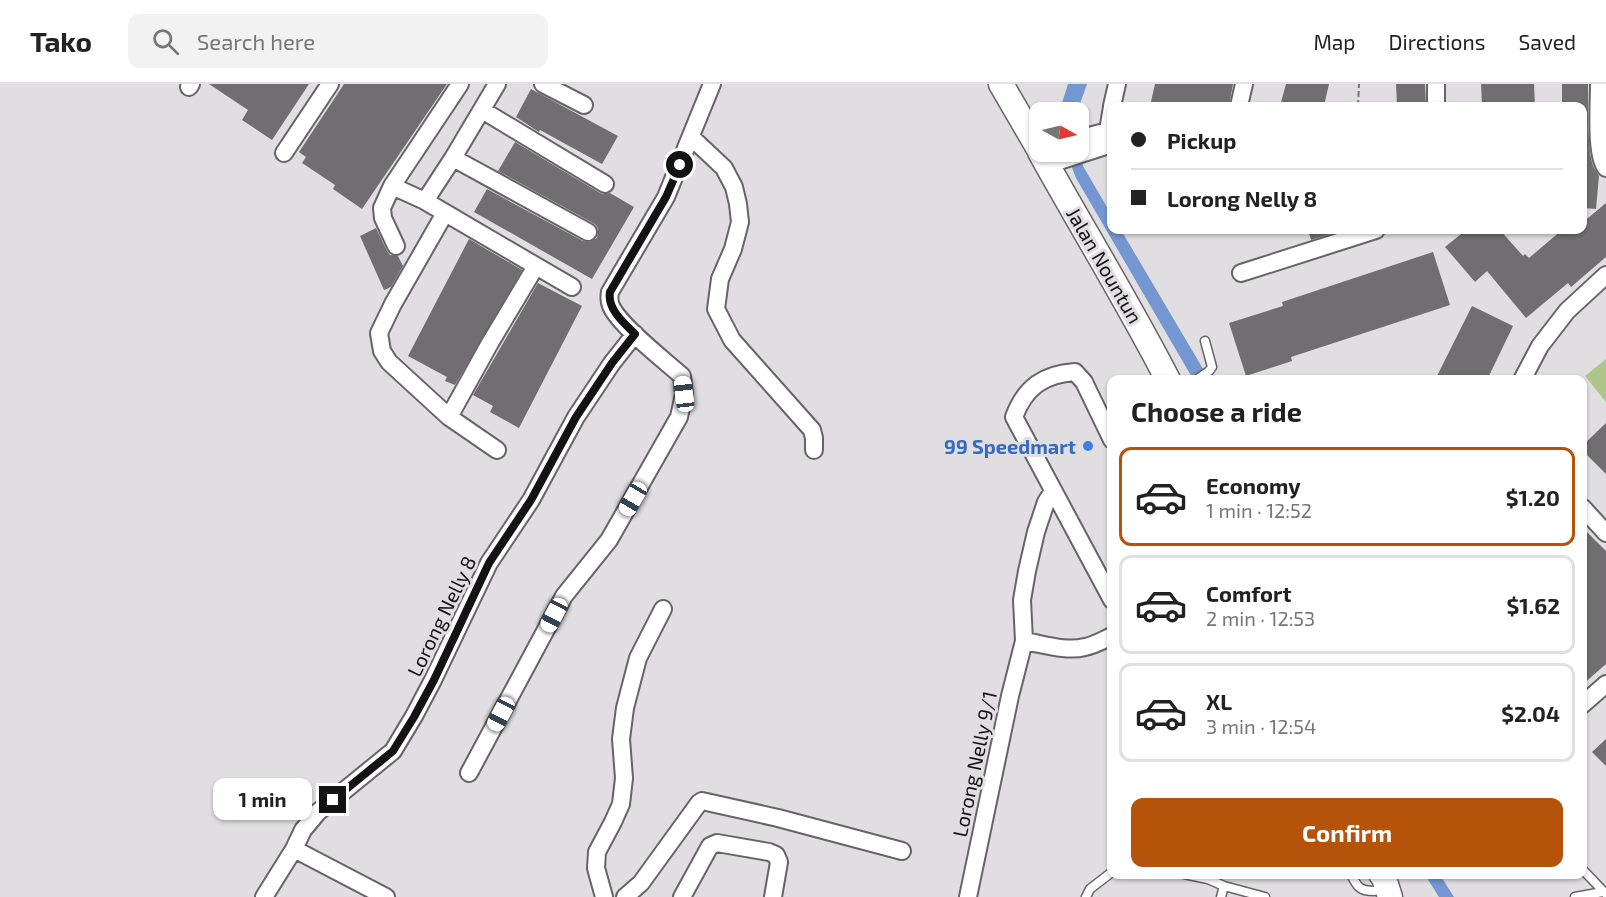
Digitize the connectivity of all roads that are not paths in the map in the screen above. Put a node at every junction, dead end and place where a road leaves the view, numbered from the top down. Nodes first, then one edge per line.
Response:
1 (330, 84) edge
2 (460, 84) edge
3 (497, 84) edge
4 (543, 84) edge
5 (712, 84) edge
6 (1001, 84) edge
7 (1117, 84) edge
8 (1244, 84) edge
9 (1436, 84) edge
10 (1599, 84) edge
11 (1113, 102) edge
12 (1240, 102) edge
13 (1436, 102) edge
14 (584, 105) dead end
15 (482, 110) junction
16 (1029, 132) edge
17 (691, 137) junction
18 (1107, 138) edge
19 (1089, 141) edge
20 (284, 153) dead end
21 (453, 158) junction
22 (1046, 162) edge
23 (1606, 168) edge
24 (605, 184) dead end
25 (392, 186) junction
26 (425, 201) junction
27 (445, 213) junction
28 (588, 232) dead end
29 (1363, 234) edge
30 (396, 246) dead end
31 (536, 266) junction
32 (1240, 273) dead end
33 (1606, 275) edge
34 (572, 287) dead end
35 (635, 334) junction
36 (1205, 341) dead end
37 (1165, 375) edge
38 (1203, 375) edge
39 (1525, 375) edge
40 (449, 417) junction
41 (1107, 430) edge
42 (497, 450) dead end
43 (814, 450) dead end
44 (1053, 491) junction
45 (1587, 512) edge
46 (1606, 533) edge
47 (1107, 590) edge
48 (663, 609) dead end
49 (1107, 638) edge
50 (1024, 640) junction
51 (1606, 684) edge
52 (1587, 701) edge
53 (469, 773) dead end
54 (294, 849) junction
55 (902, 851) dead end
56 (1587, 874) edge
57 (1107, 876) edge
58 (1209, 879) edge
59 (1354, 879) edge
60 (1224, 886) junction
61 (1379, 889) edge
62 (1604, 893) edge
63 (264, 897) edge
64 (386, 897) edge
65 (604, 897) edge
66 (625, 897) edge
67 (682, 897) edge
68 (773, 897) edge
69 (968, 897) edge
70 (1086, 897) edge
71 (1221, 897) edge
72 (1265, 897) edge
73 (1575, 897) edge

1 - 20 street
2 - 25 street
3 - 15 street
4 - 14 street
5 - 17 street
6 - 16 street, Jalan Nountun
7 - 11 street
8 - 12 street
9 - 13 street
10 - 23 street
15 - 21 street
15 - 24 street
17 - 35 street
17 - 43 street
18 - 19 street
21 - 26 street
21 - 28 street
22 - 37 street, Jalan Nountun
25 - 26 street
25 - 30 street
26 - 27 street
27 - 31 street
27 - 40 street
29 - 32 street
31 - 34 street
31 - 40 street
33 - 39 street
35 - 53 street
35 - 54 street, Lorong Nelly 8
36 - 38 lane
40 - 42 street
41 - 44 street
44 - 47 street
44 - 50 street, Lorong Nelly 9/1
45 - 46 street
48 - 65 street
49 - 50 street
50 - 69 street, Lorong Nelly 9/1
51 - 52 street
54 - 63 street, Lorong Nelly 8
54 - 64 street
55 - 66 street
56 - 62 lane
57 - 70 lane
58 - 60 lane
59 - 61 lane
60 - 71 lane
60 - 72 lane
62 - 73 lane
67 - 68 street

